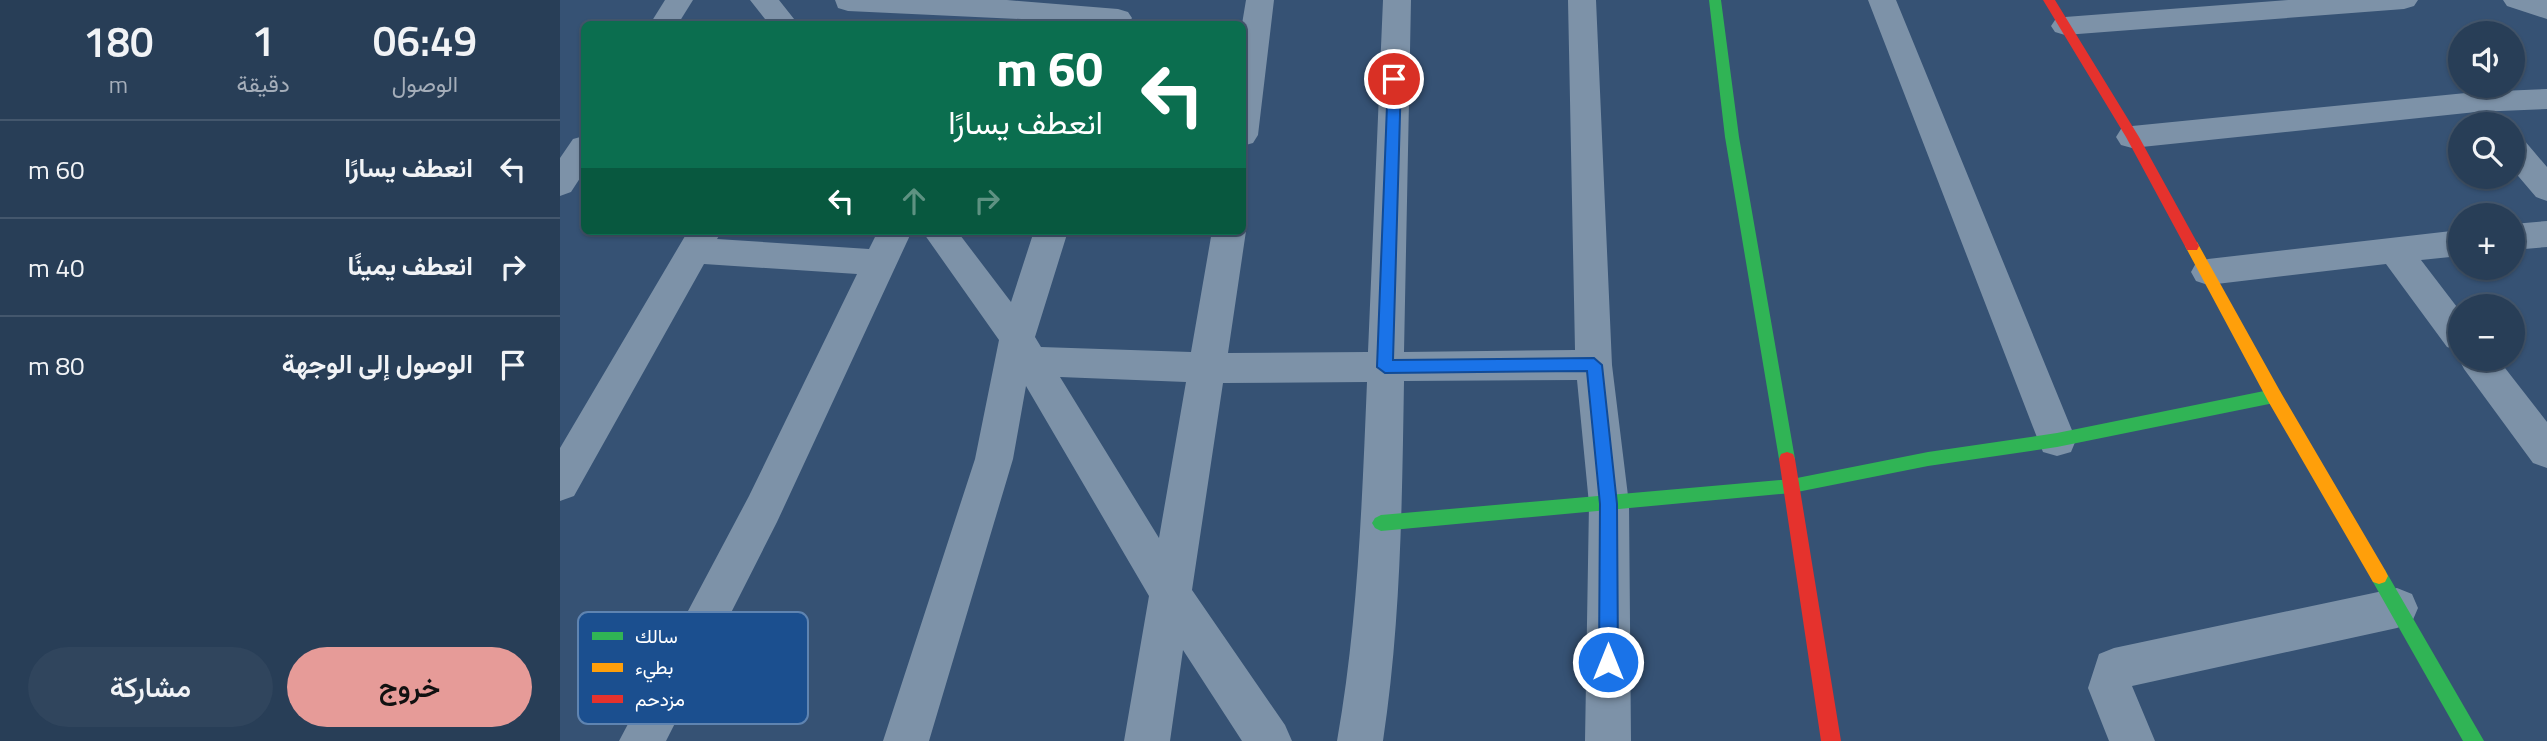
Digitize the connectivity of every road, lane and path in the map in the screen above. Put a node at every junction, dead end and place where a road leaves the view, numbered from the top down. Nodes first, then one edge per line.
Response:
1 (680, 0) edge
2 (764, 0) edge
3 (1260, 0) edge
4 (1397, 0) edge
5 (1582, 0) edge
6 (1715, 0) edge
7 (1882, 0) edge
8 (2049, 0) edge
9 (2404, 0) edge
10 (2517, 0) edge
11 (848, 1) edge
12 (2547, 10) edge
13 (1119, 14) edge
14 (666, 21) edge
15 (782, 21) edge
16 (832, 21) edge
17 (2065, 26) junction
18 (2547, 99) edge
19 (1246, 105) edge
20 (2489, 112) edge
21 (2448, 116) edge
22 (2132, 137) junction
23 (581, 152) edge
24 (2525, 162) edge
25 (560, 184) edge
26 (2547, 189) edge
27 (2547, 234) edge
28 (942, 235) edge
29 (1050, 235) edge
30 (1227, 235) edge
31 (2525, 236) edge
32 (700, 241) edge
33 (2448, 244) edge
34 (887, 247) edge
35 (2395, 251) junction
36 (2208, 272) junction
37 (2448, 321) edge
38 (1024, 349) junction
39 (1594, 365) junction
40 (1385, 367) junction
41 (1209, 368) junction
42 (2486, 371) edge
43 (2274, 396) junction
44 (2057, 440) junction
45 (2547, 451) edge
46 (560, 484) edge
47 (1792, 486) junction
48 (1609, 504) junction
49 (1381, 523) junction
50 (1172, 596) junction
51 (2398, 608) junction
52 (709, 612) edge
53 (651, 724) edge
54 (642, 741) edge
55 (906, 741) edge
56 (1147, 741) edge
57 (1269, 741) edge
58 (1360, 741) edge
59 (1608, 741) edge
60 (1831, 741) edge
61 (2132, 741) edge
62 (2474, 741) edge

1 - 14 street
2 - 15 street
3 - 19 street
4 - 40 street
5 - 39 street
6 - 47 street
7 - 44 street
8 - 17 street
9 - 17 street
10 - 12 street
11 - 13 street
11 - 16 street
17 - 22 street
18 - 20 street
21 - 22 street
22 - 36 street
23 - 25 street
24 - 26 street
27 - 31 street
28 - 38 street
29 - 38 street
30 - 41 street
32 - 34 street
32 - 46 street
33 - 35 street
34 - 52 street
35 - 36 street
35 - 37 street
36 - 43 street
38 - 41 street
38 - 50 street
38 - 55 street
39 - 40 street
39 - 48 street
40 - 41 street
40 - 49 street
41 - 50 street
42 - 45 street
43 - 44 street
43 - 51 street
44 - 47 street
47 - 48 street
47 - 60 street
48 - 49 street
48 - 59 street
49 - 58 street
50 - 56 street
50 - 57 street
51 - 61 street
51 - 62 street
53 - 54 street

